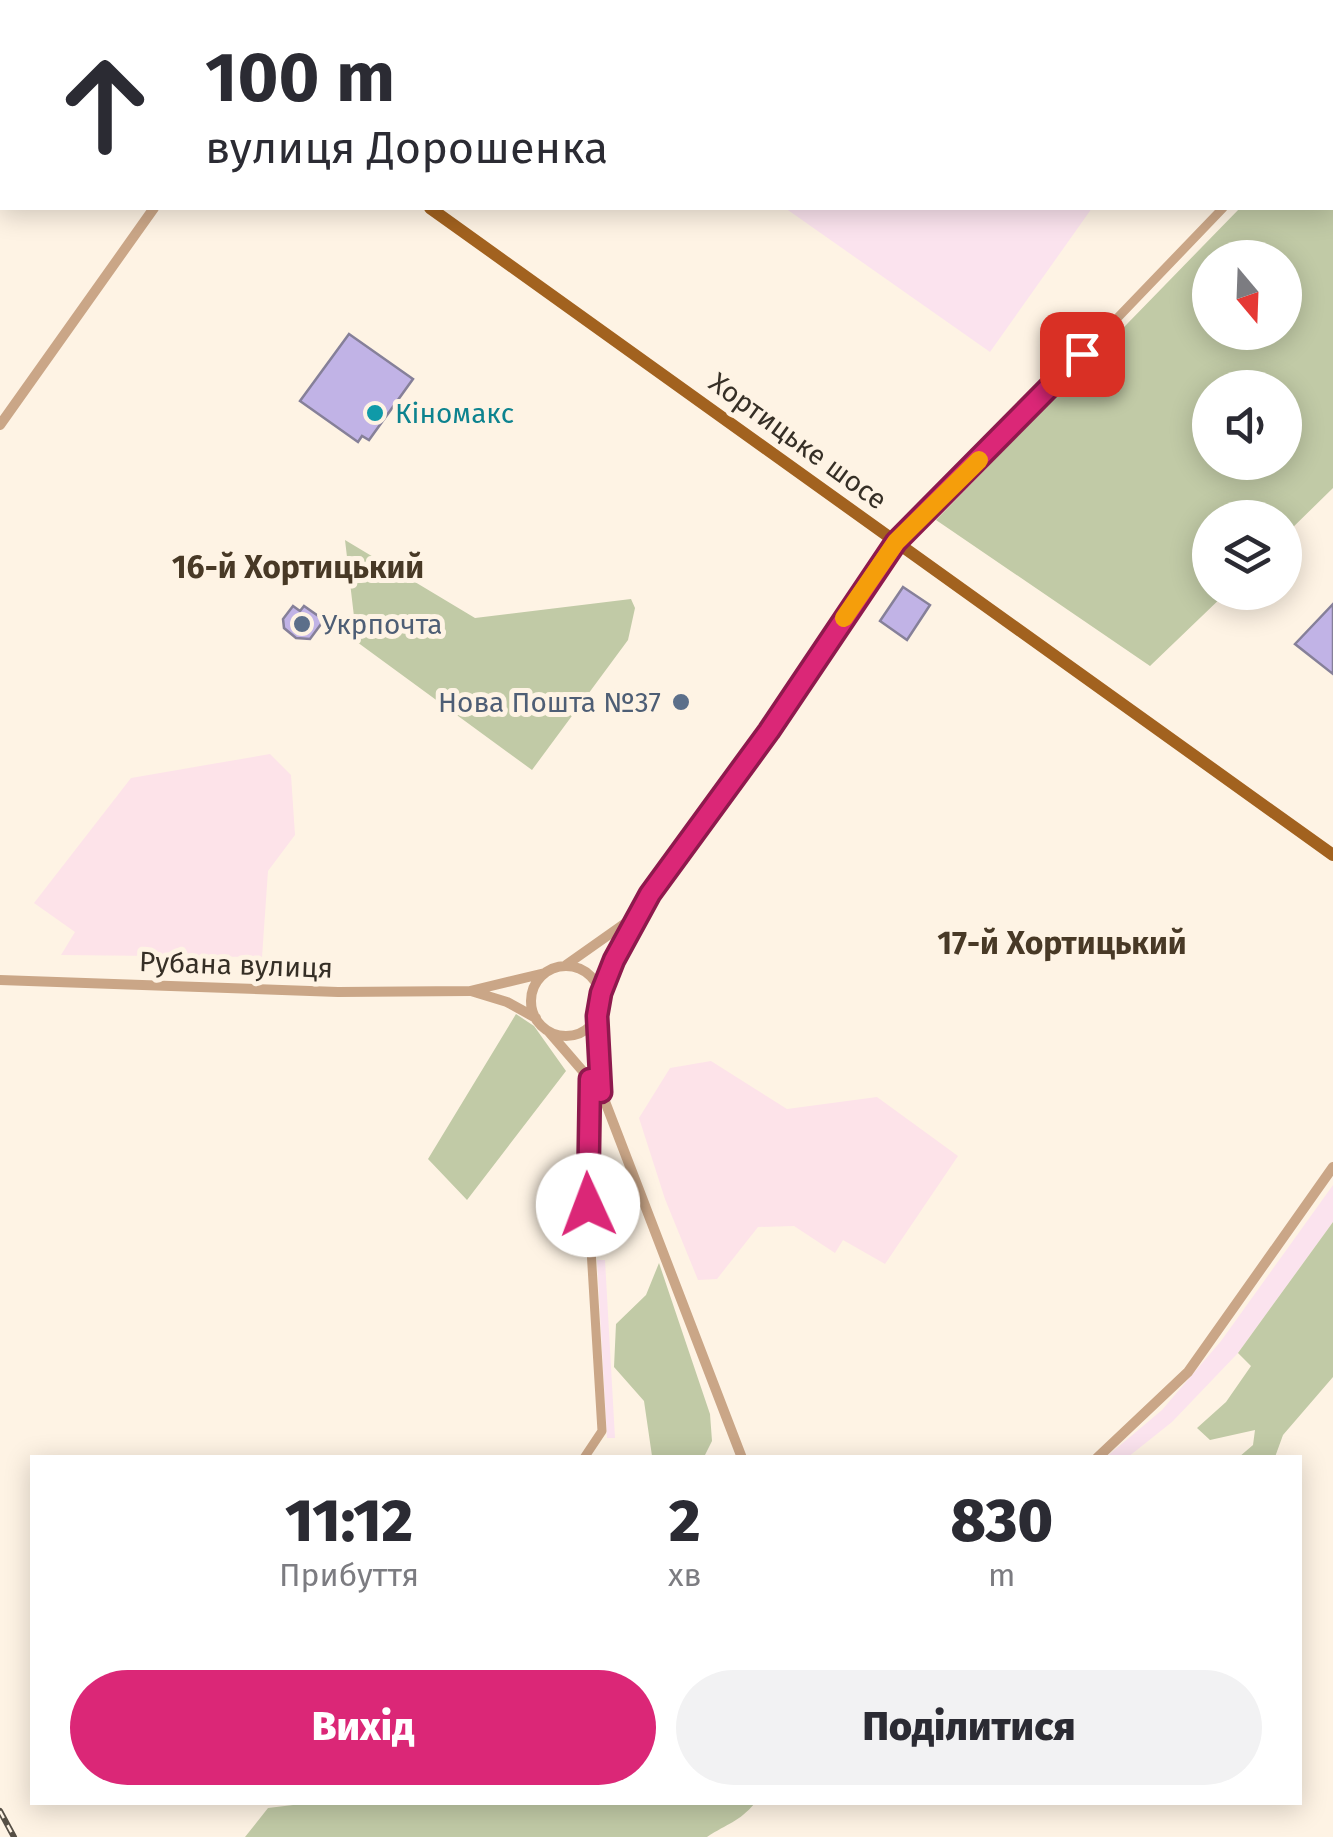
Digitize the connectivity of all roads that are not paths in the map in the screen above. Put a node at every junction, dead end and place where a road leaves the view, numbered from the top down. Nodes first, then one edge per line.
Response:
1 (153, 210) edge
2 (433, 210) edge
3 (1221, 210) edge
4 (0, 425) edge
5 (896, 542) junction
6 (1333, 854) edge
7 (638, 914) junction
8 (566, 966) junction
9 (545, 973) junction
10 (0, 980) edge
11 (470, 991) junction
12 (601, 993) junction
13 (597, 1016) junction
14 (536, 1018) junction
15 (546, 1029) junction
16 (590, 1079) junction
17 (601, 1092) junction
18 (1333, 1167) edge
19 (586, 1455) edge
20 (741, 1455) edge
21 (1100, 1455) edge

1 - 4 street
2 - 5 main road, Хортицьке шосе
3 - 5 street
5 - 6 main road, Хортицьке шосе
5 - 7 street
7 - 8 street
7 - 12 street
8 - 9 street
8 - 12 street
9 - 11 street, Рубана вулиця
9 - 14 street
10 - 11 street, Рубана вулиця
11 - 14 street, Рубана вулиця
12 - 13 street
13 - 15 street
13 - 17 street
14 - 15 street
15 - 16 street
16 - 17 street
16 - 19 street
17 - 20 street
18 - 21 street

